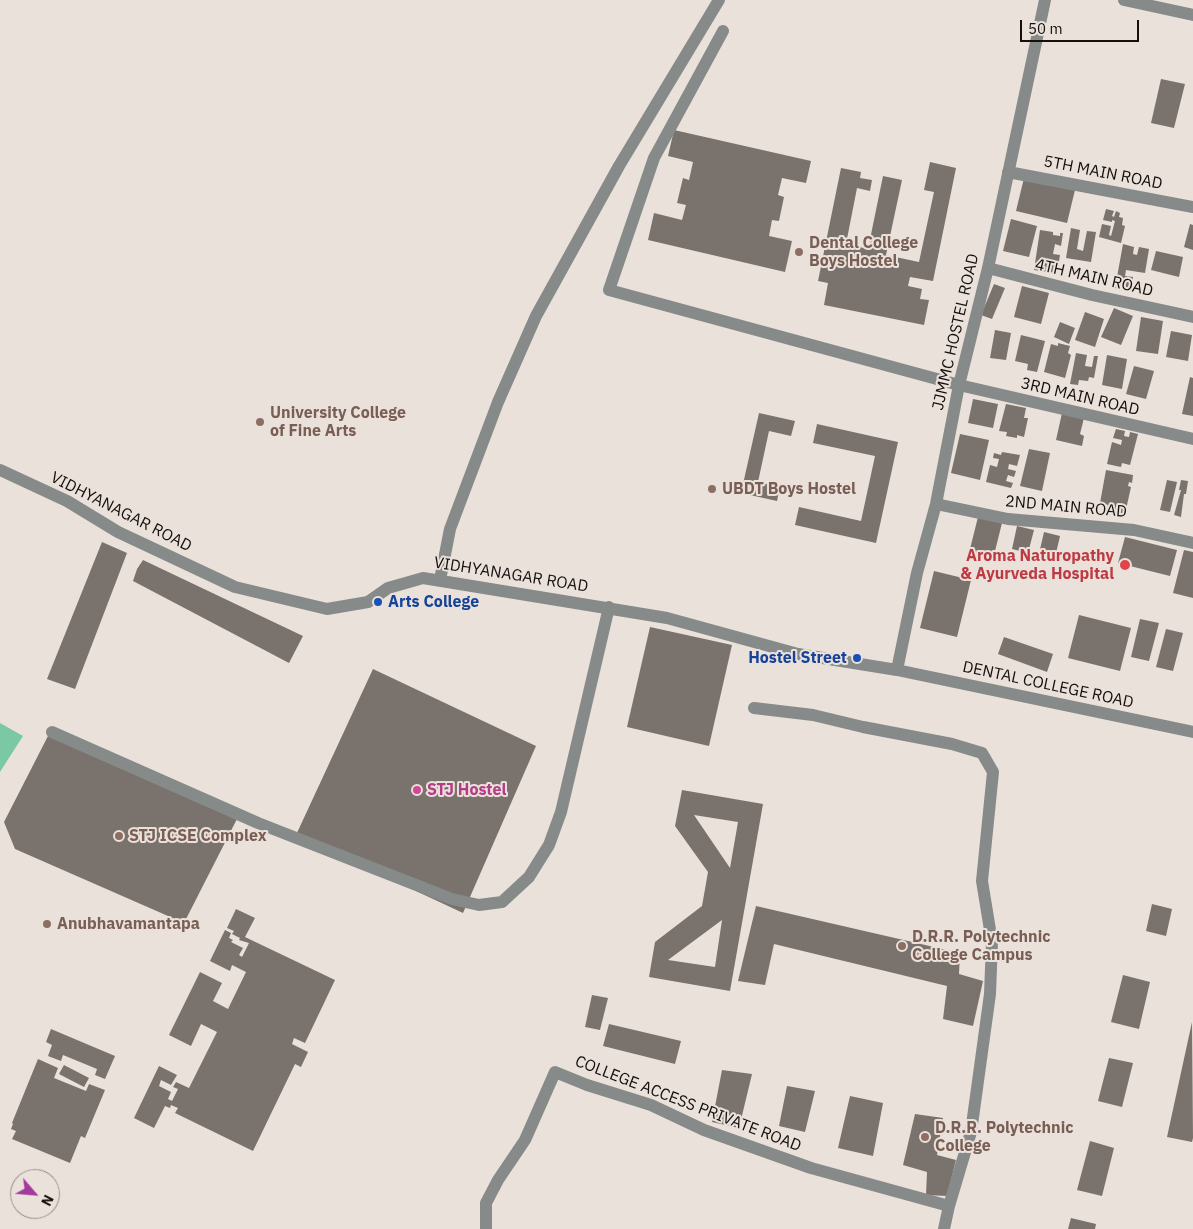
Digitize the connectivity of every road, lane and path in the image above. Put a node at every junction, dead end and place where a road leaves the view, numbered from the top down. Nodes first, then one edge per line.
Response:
1 (719, 0) edge
2 (1045, 0) edge
3 (1124, 0) edge
4 (1193, 15) edge
5 (723, 31) dead end
6 (1008, 172) junction
7 (1193, 207) edge
8 (988, 268) junction
9 (1193, 318) edge
10 (959, 385) junction
11 (1193, 439) edge
12 (0, 470) edge
13 (936, 504) junction
14 (1193, 543) edge
15 (440, 580) junction
16 (609, 607) junction
17 (897, 670) junction
18 (754, 708) dead end
19 (52, 732) dead end
20 (1193, 732) edge
21 (949, 1206) junction
22 (486, 1229) edge
23 (944, 1229) edge

1 - 15 street
2 - 6 street, JJMMC HOSTEL ROAD
3 - 4 street
5 - 10 street, 3RD MAIN ROAD
6 - 7 street, 5TH MAIN ROAD
6 - 8 street, JJMMC HOSTEL ROAD
8 - 9 street, 4TH MAIN ROAD
8 - 10 street, JJMMC HOSTEL ROAD
10 - 11 street, 3RD MAIN ROAD
10 - 13 street, JJMMC HOSTEL ROAD
12 - 15 street, VIDHYANAGAR ROAD
13 - 14 street, 2ND MAIN ROAD
13 - 17 street, JJMMC HOSTEL ROAD
15 - 16 street, VIDHYANAGAR ROAD
16 - 17 street, VIDHYANAGAR ROAD
16 - 19 street
17 - 20 street, DENTAL COLLEGE ROAD
18 - 21 street
21 - 22 street, COLLEGE ACCESS PRIVATE ROAD
21 - 23 street

